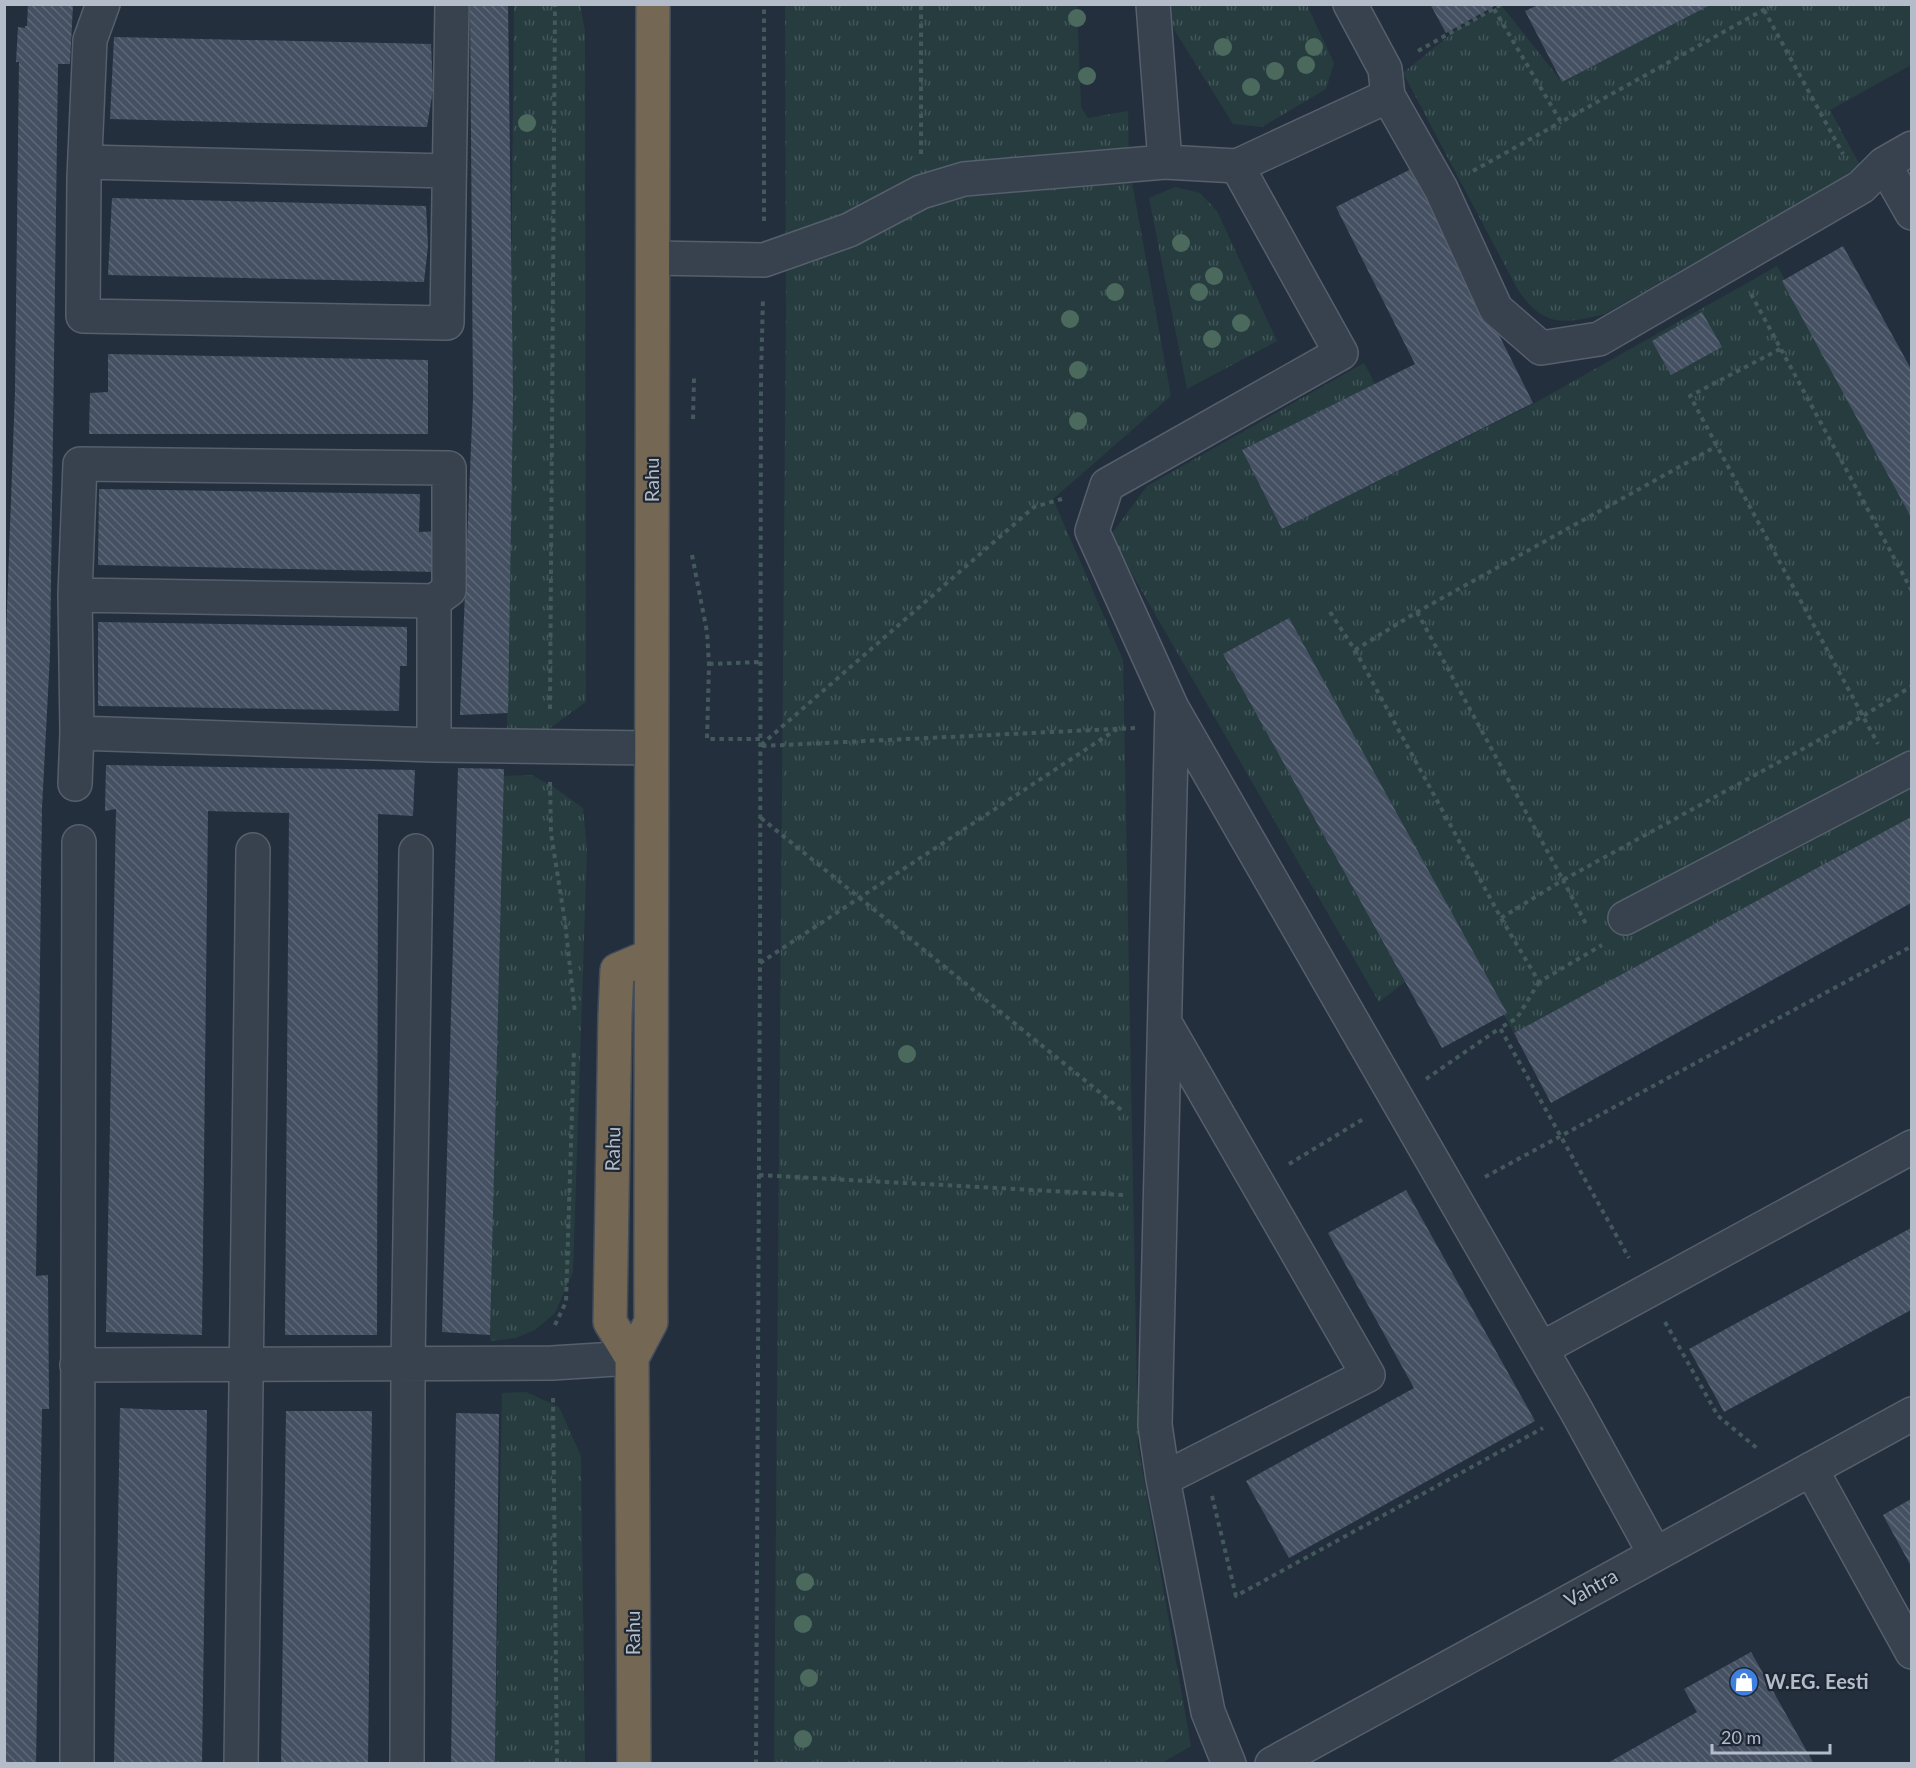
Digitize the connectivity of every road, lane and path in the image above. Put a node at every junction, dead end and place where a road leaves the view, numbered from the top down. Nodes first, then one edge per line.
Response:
1 (103, 4) edge
2 (452, 4) edge
3 (555, 4) edge
4 (653, 4) edge
5 (764, 4) edge
6 (921, 4) edge
7 (1153, 4) edge
8 (1350, 4) edge
9 (1502, 4) edge
10 (1774, 4) edge
11 (1494, 9) junction
12 (1764, 10) junction
13 (1386, 82) junction
14 (1561, 122) junction
15 (1898, 156) edge
16 (85, 162) junction
17 (1165, 162) junction
18 (1237, 166) junction
19 (449, 171) junction
20 (1861, 187) junction
21 (1441, 189) junction
22 (921, 192) junction
23 (1911, 213) edge
24 (654, 258) junction
25 (764, 260) junction
26 (1734, 261) junction
27 (1780, 349) junction
28 (694, 378) dead end
29 (693, 423) dead end
30 (1717, 446) junction
31 (1107, 485) junction
32 (690, 549) dead end
33 (1911, 591) edge
34 (75, 595) junction
35 (434, 601) junction
36 (1330, 612) dead end
37 (1417, 612) junction
38 (1355, 650) junction
39 (761, 662) junction
40 (709, 664) junction
41 (1911, 686) edge
42 (1863, 716) junction
43 (1172, 717) junction
44 (1117, 729) junction
45 (77, 733) junction
46 (761, 739) junction
47 (434, 745) junction
48 (550, 746) junction
49 (761, 746) junction
50 (650, 748) junction
51 (1904, 772) edge
52 (75, 784) dead end
53 (761, 818) junction
54 (79, 842) dead end
55 (253, 850) dead end
56 (416, 851) dead end
57 (1563, 880) junction
58 (860, 898) junction
59 (1501, 918) junction
60 (1625, 918) joint
61 (1588, 928) dead end
62 (1594, 938) dead end
63 (1911, 946) edge
64 (1599, 947) junction
65 (760, 963) junction
66 (1539, 982) junction
67 (575, 1014) dead end
68 (1165, 1023) junction
69 (574, 1048) dead end
70 (1561, 1136) junction
71 (1162, 1143) junction
72 (1911, 1148) edge
73 (759, 1175) junction
74 (1452, 1195) junction
75 (1161, 1197) junction
76 (1648, 1291) junction
77 (1541, 1349) junction
78 (632, 1358) junction
79 (408, 1363) junction
80 (552, 1363) junction
81 (245, 1364) junction
82 (77, 1365) junction
83 (1576, 1410) junction
84 (1911, 1414) edge
85 (1758, 1449) dead end
86 (1203, 1458) junction
87 (1811, 1469) junction
88 (1162, 1479) junction
89 (1655, 1554) junction
90 (1911, 1652) edge
91 (77, 1764) edge
92 (241, 1764) edge
93 (407, 1764) edge
94 (557, 1764) edge
95 (633, 1764) edge
96 (756, 1764) edge
97 (1229, 1764) edge
98 (1272, 1764) edge

1 - 16 street
2 - 19 street
3 - 48 path
4 - 24 highway, Rahu
5 - 25 path
6 - 22 path
7 - 17 street
8 - 13 street
9 - 11 path
10 - 12 path
11 - 13 path
11 - 14 path
12 - 14 path
12 - 20 path
13 - 18 street
13 - 21 street
14 - 21 path
15 - 20 street
15 - 23 street
16 - 19 street
16 - 19 street
17 - 18 street
17 - 22 street
18 - 31 street
20 - 26 street
21 - 26 street
22 - 25 street
24 - 25 street
24 - 50 highway, Rahu
25 - 39 path
26 - 27 path
27 - 30 path
27 - 33 path
28 - 29 path
30 - 37 path
30 - 42 path
31 - 43 street
31 - 49 path
32 - 40 path
34 - 35 street
34 - 35 street
34 - 45 street
35 - 47 street
36 - 38 path
37 - 38 path
37 - 57 path
38 - 59 path
39 - 40 path
39 - 46 path
40 - 46 path
41 - 42 path
42 - 51 path
42 - 57 path
43 - 44 path
43 - 68 street
43 - 74 street
44 - 49 path
44 - 58 path
45 - 47 street
45 - 52 street
46 - 49 path
47 - 48 street
48 - 50 street
48 - 67 path
49 - 53 path
50 - 78 highway, Rahu
51 - 60 street
53 - 58 path
53 - 65 path
54 - 82 street
55 - 81 street
56 - 79 street
57 - 59 path
57 - 61 path
58 - 65 path
58 - 71 path
59 - 66 path
60 - 64 path
62 - 64 path
63 - 70 path
64 - 66 path
65 - 73 path
66 - 70 path
68 - 71 street
68 - 86 street
69 - 80 path
70 - 74 path
70 - 76 path
71 - 75 street
72 - 76 street
73 - 75 path
73 - 96 path
74 - 77 street
75 - 88 street
76 - 77 street
76 - 85 path
77 - 83 street
78 - 80 street
78 - 95 highway, Rahu
79 - 80 street
79 - 81 street
79 - 93 street
80 - 94 path
81 - 82 street
81 - 92 street
82 - 91 street
83 - 86 path
83 - 89 street
84 - 87 street, Vahtra
86 - 88 street
87 - 89 street, Vahtra
87 - 90 street
88 - 97 street
89 - 98 street, Vahtra

